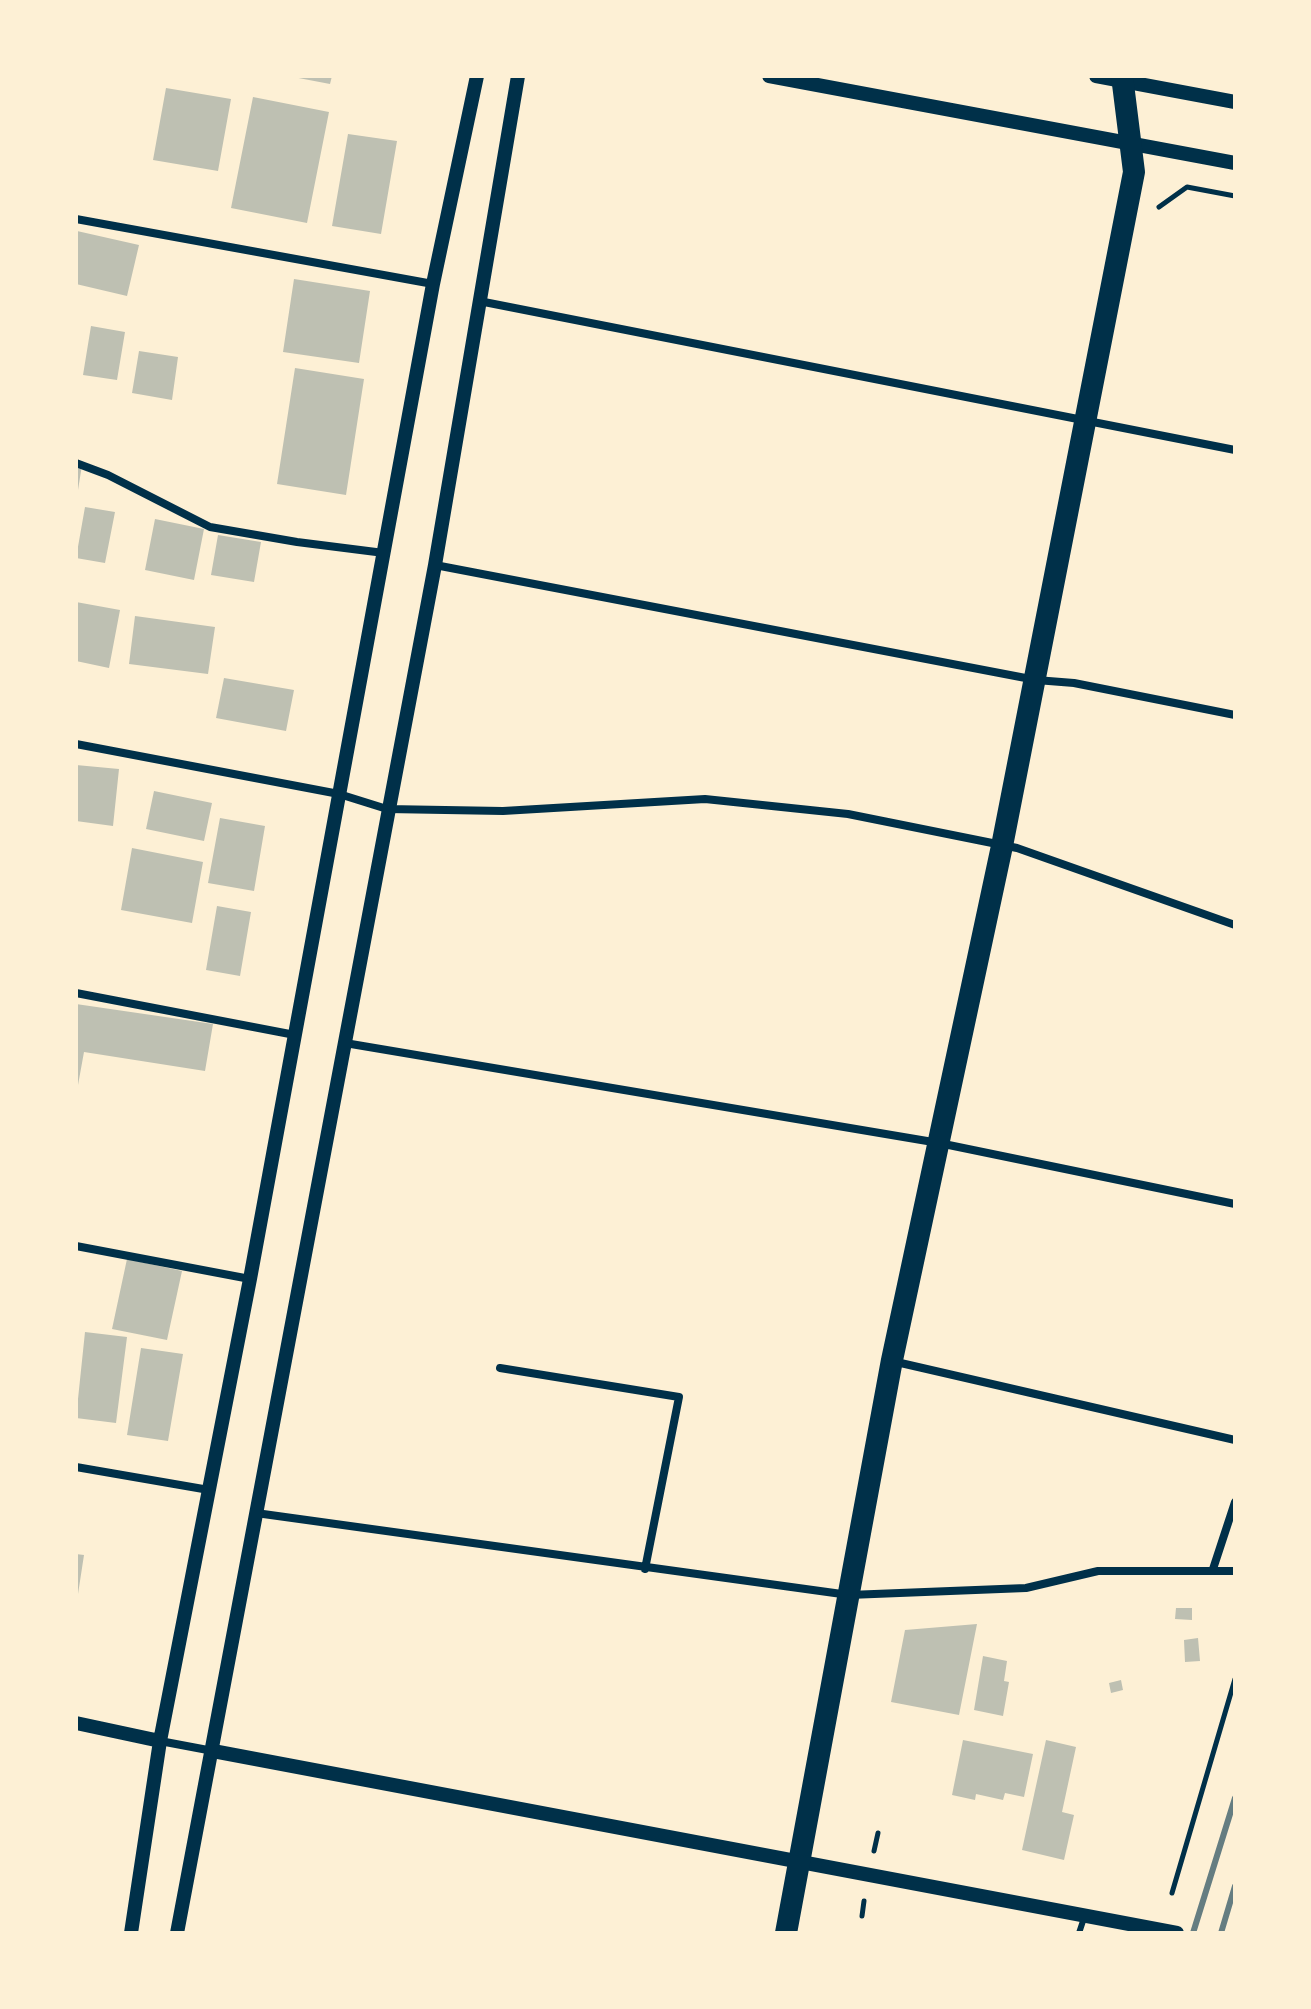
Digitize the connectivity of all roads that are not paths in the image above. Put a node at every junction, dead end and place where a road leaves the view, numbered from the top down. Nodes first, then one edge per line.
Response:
1 (477, 76) edge
2 (518, 76) edge
3 (769, 76) edge
4 (1096, 76) edge
5 (1123, 78) edge
6 (1235, 102) edge
7 (1132, 146) junction
8 (1235, 163) edge
9 (76, 219) edge
10 (433, 284) junction
11 (479, 301) junction
12 (1085, 419) junction
13 (1235, 450) edge
14 (76, 463) edge
15 (384, 553) junction
16 (435, 565) junction
17 (1036, 680) junction
18 (1235, 715) edge
19 (76, 744) edge
20 (339, 794) junction
21 (387, 809) junction
22 (1002, 846) junction
23 (1235, 925) edge
24 (76, 993) edge
25 (295, 1035) junction
26 (345, 1043) junction
27 (939, 1143) junction
28 (1235, 1204) edge
29 (76, 1246) edge
30 (250, 1279) junction
31 (892, 1360) junction
32 (500, 1368) dead end
33 (1235, 1440) edge
34 (76, 1467) edge
35 (210, 1490) junction
36 (1235, 1502) edge
37 (256, 1513) junction
38 (645, 1569) junction
39 (1213, 1569) junction
40 (1235, 1571) edge
41 (849, 1595) junction
42 (76, 1723) edge
43 (160, 1741) junction
44 (213, 1751) junction
45 (800, 1862) junction
46 (1085, 1915) junction
47 (131, 1933) edge
48 (177, 1933) edge
49 (786, 1933) edge
50 (1079, 1933) edge
51 (1177, 1933) edge

1 - 10 street
2 - 11 street
3 - 7 street
4 - 5 street
5 - 6 street
5 - 7 highway
7 - 8 street
7 - 12 highway
9 - 10 street
10 - 15 street
11 - 12 street
11 - 16 street
12 - 13 street
12 - 17 highway
14 - 15 street
15 - 20 street
16 - 17 street
16 - 21 street
17 - 18 street
17 - 22 highway
19 - 20 street
20 - 21 street
20 - 25 street
21 - 22 street
21 - 26 street
22 - 23 street
22 - 27 highway
24 - 25 street
25 - 30 street
26 - 27 street
26 - 37 street
27 - 28 street
27 - 31 highway
29 - 30 street
30 - 35 street
31 - 33 street
31 - 41 highway
32 - 38 street
34 - 35 street
35 - 43 street
36 - 39 street
37 - 38 street
37 - 44 street
38 - 41 street
39 - 40 street
39 - 41 street
41 - 45 highway
42 - 43 street
43 - 44 street
43 - 47 street
44 - 45 street
44 - 48 street
45 - 46 street
45 - 49 highway
46 - 50 lane
46 - 51 street

